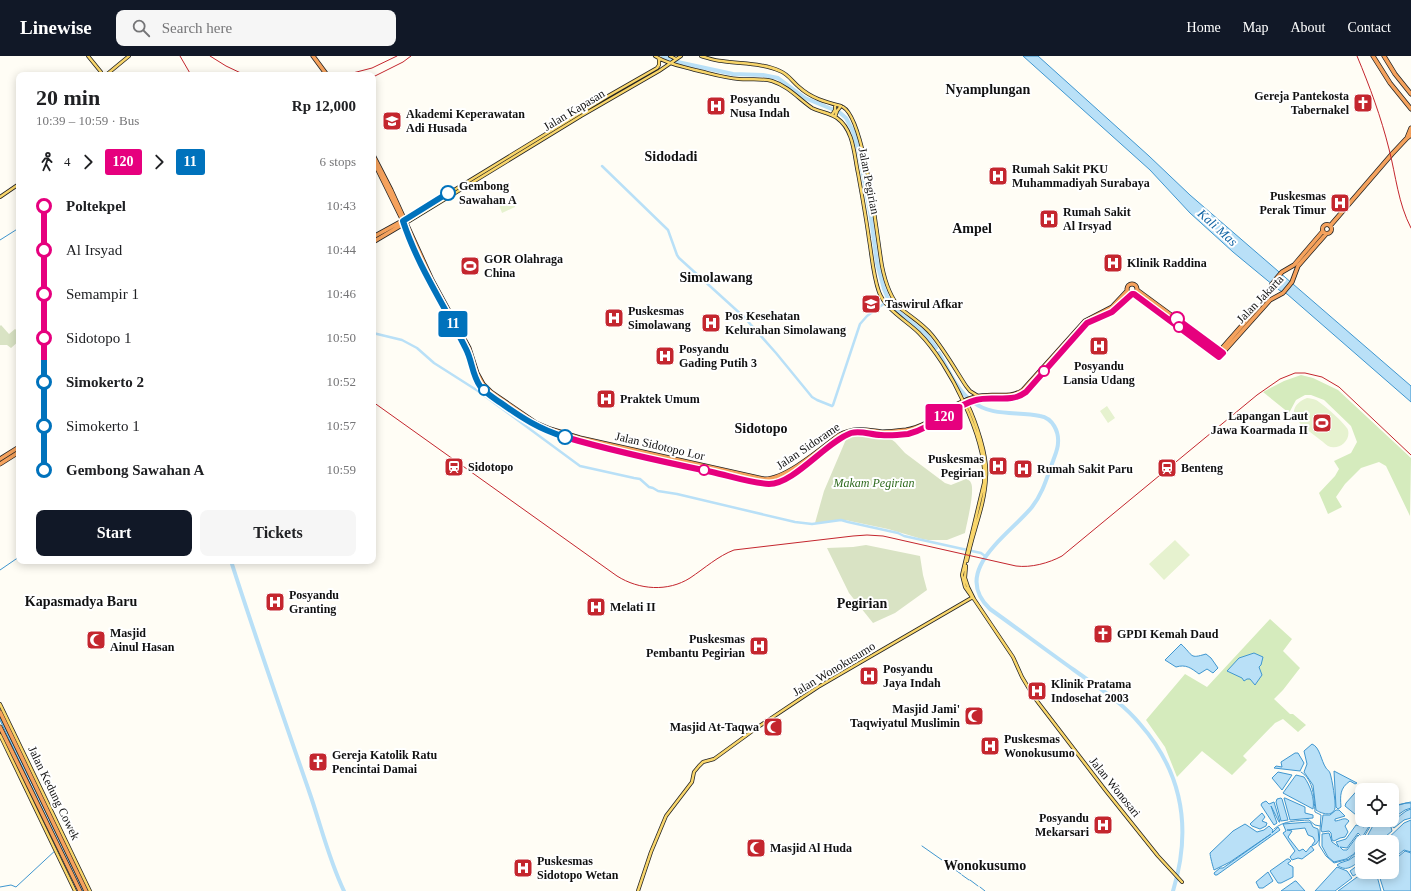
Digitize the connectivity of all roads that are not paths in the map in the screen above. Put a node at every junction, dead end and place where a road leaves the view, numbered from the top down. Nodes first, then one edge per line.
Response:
1 (88, 56) edge
2 (128, 56) edge
3 (315, 56) edge
4 (655, 56) edge
5 (670, 56) edge
6 (701, 56) edge
7 (1373, 56) edge
8 (1384, 56) edge
9 (659, 59) junction
10 (675, 59) edge
11 (100, 72) edge
12 (110, 72) edge
13 (326, 72) edge
14 (1411, 94) edge
15 (835, 105) junction
16 (842, 106) junction
17 (836, 109) junction
18 (1411, 109) edge
19 (834, 115) junction
20 (1411, 128) edge
21 (1409, 136) edge
22 (376, 160) edge
23 (376, 166) edge
24 (16, 186) edge
25 (0, 197) edge
26 (404, 222) junction
27 (1330, 226) junction
28 (396, 229) junction
29 (407, 232) junction
30 (1324, 232) junction
31 (376, 236) edge
32 (376, 240) edge
33 (1137, 290) junction
34 (1127, 292) junction
35 (1133, 294) junction
36 (1150, 300) junction
37 (1147, 304) junction
38 (1221, 352) junction
39 (978, 396) junction
40 (968, 401) junction
41 (543, 428) junction
42 (16, 449) edge
43 (16, 454) edge
44 (0, 459) edge
45 (0, 464) edge
46 (795, 470) junction
47 (773, 479) joint
48 (771, 484) joint
49 (964, 572) joint
50 (973, 597) junction
51 (0, 704) edge
52 (0, 712) edge
53 (2, 719) edge
54 (0, 726) edge
55 (0, 735) edge
56 (58, 828) junction
57 (47, 830) junction
58 (57, 849) junction
59 (1182, 882) dead end
60 (75, 891) edge
61 (80, 891) edge
62 (86, 891) edge
63 (90, 891) edge
64 (638, 891) edge

1 - 11 main road
2 - 12 main road
3 - 13 highway
4 - 9 main road
5 - 10 main road
6 - 15 main road
7 - 18 highway
8 - 14 highway
9 - 10 main road
9 - 26 main road, Jalan Kapasan
10 - 19 main road
10 - 26 main road, Jalan Kapasan
15 - 16 main road
15 - 17 main road
16 - 17 main road
16 - 39 main road
17 - 19 main road
19 - 40 main road, Jalan Pegirian
20 - 21 highway
21 - 27 highway
22 - 26 highway
23 - 26 highway
24 - 25 main road
26 - 28 highway
26 - 29 highway
26 - 31 highway
26 - 41 highway
27 - 30 highway
27 - 30 highway
28 - 29 highway
28 - 32 highway
29 - 41 highway
30 - 38 highway, Jalan Jakarta
30 - 38 highway, Jalan Jakarta
33 - 34 highway
33 - 35 highway
33 - 36 highway
34 - 35 highway
34 - 39 highway
35 - 37 highway
35 - 40 highway
36 - 37 highway
36 - 38 highway
37 - 38 highway, Jalan Jakarta
39 - 40 highway
40 - 46 highway, Jalan Sidorame
40 - 49 main road, Jalan Pegirian
41 - 47 highway, Jalan Sidotopo Lor
41 - 48 highway, Jalan Sidotopo Lor
42 - 44 highway
43 - 45 highway
46 - 47 highway, Jalan Sidorame
46 - 48 highway, Jalan Sidorame
49 - 50 main road, Jalan Wonosari
50 - 59 main road, Jalan Wonosari
50 - 64 main road, Jalan Wonokusumo
51 - 56 main road, Jalan Kedung Cowek
52 - 53 highway, Jalan Kedung Cowek
53 - 56 highway, Jalan Kedung Cowek
54 - 57 highway, Jalan Kedung Cowek
55 - 57 main road, Jalan Kedung Cowek
56 - 62 highway, Jalan Kedung Cowek
56 - 63 main road, Jalan Kedung Cowek
57 - 58 highway, Jalan Kedung Cowek
58 - 60 main road, Jalan Kedung Cowek
58 - 61 highway, Jalan Kedung Cowek

